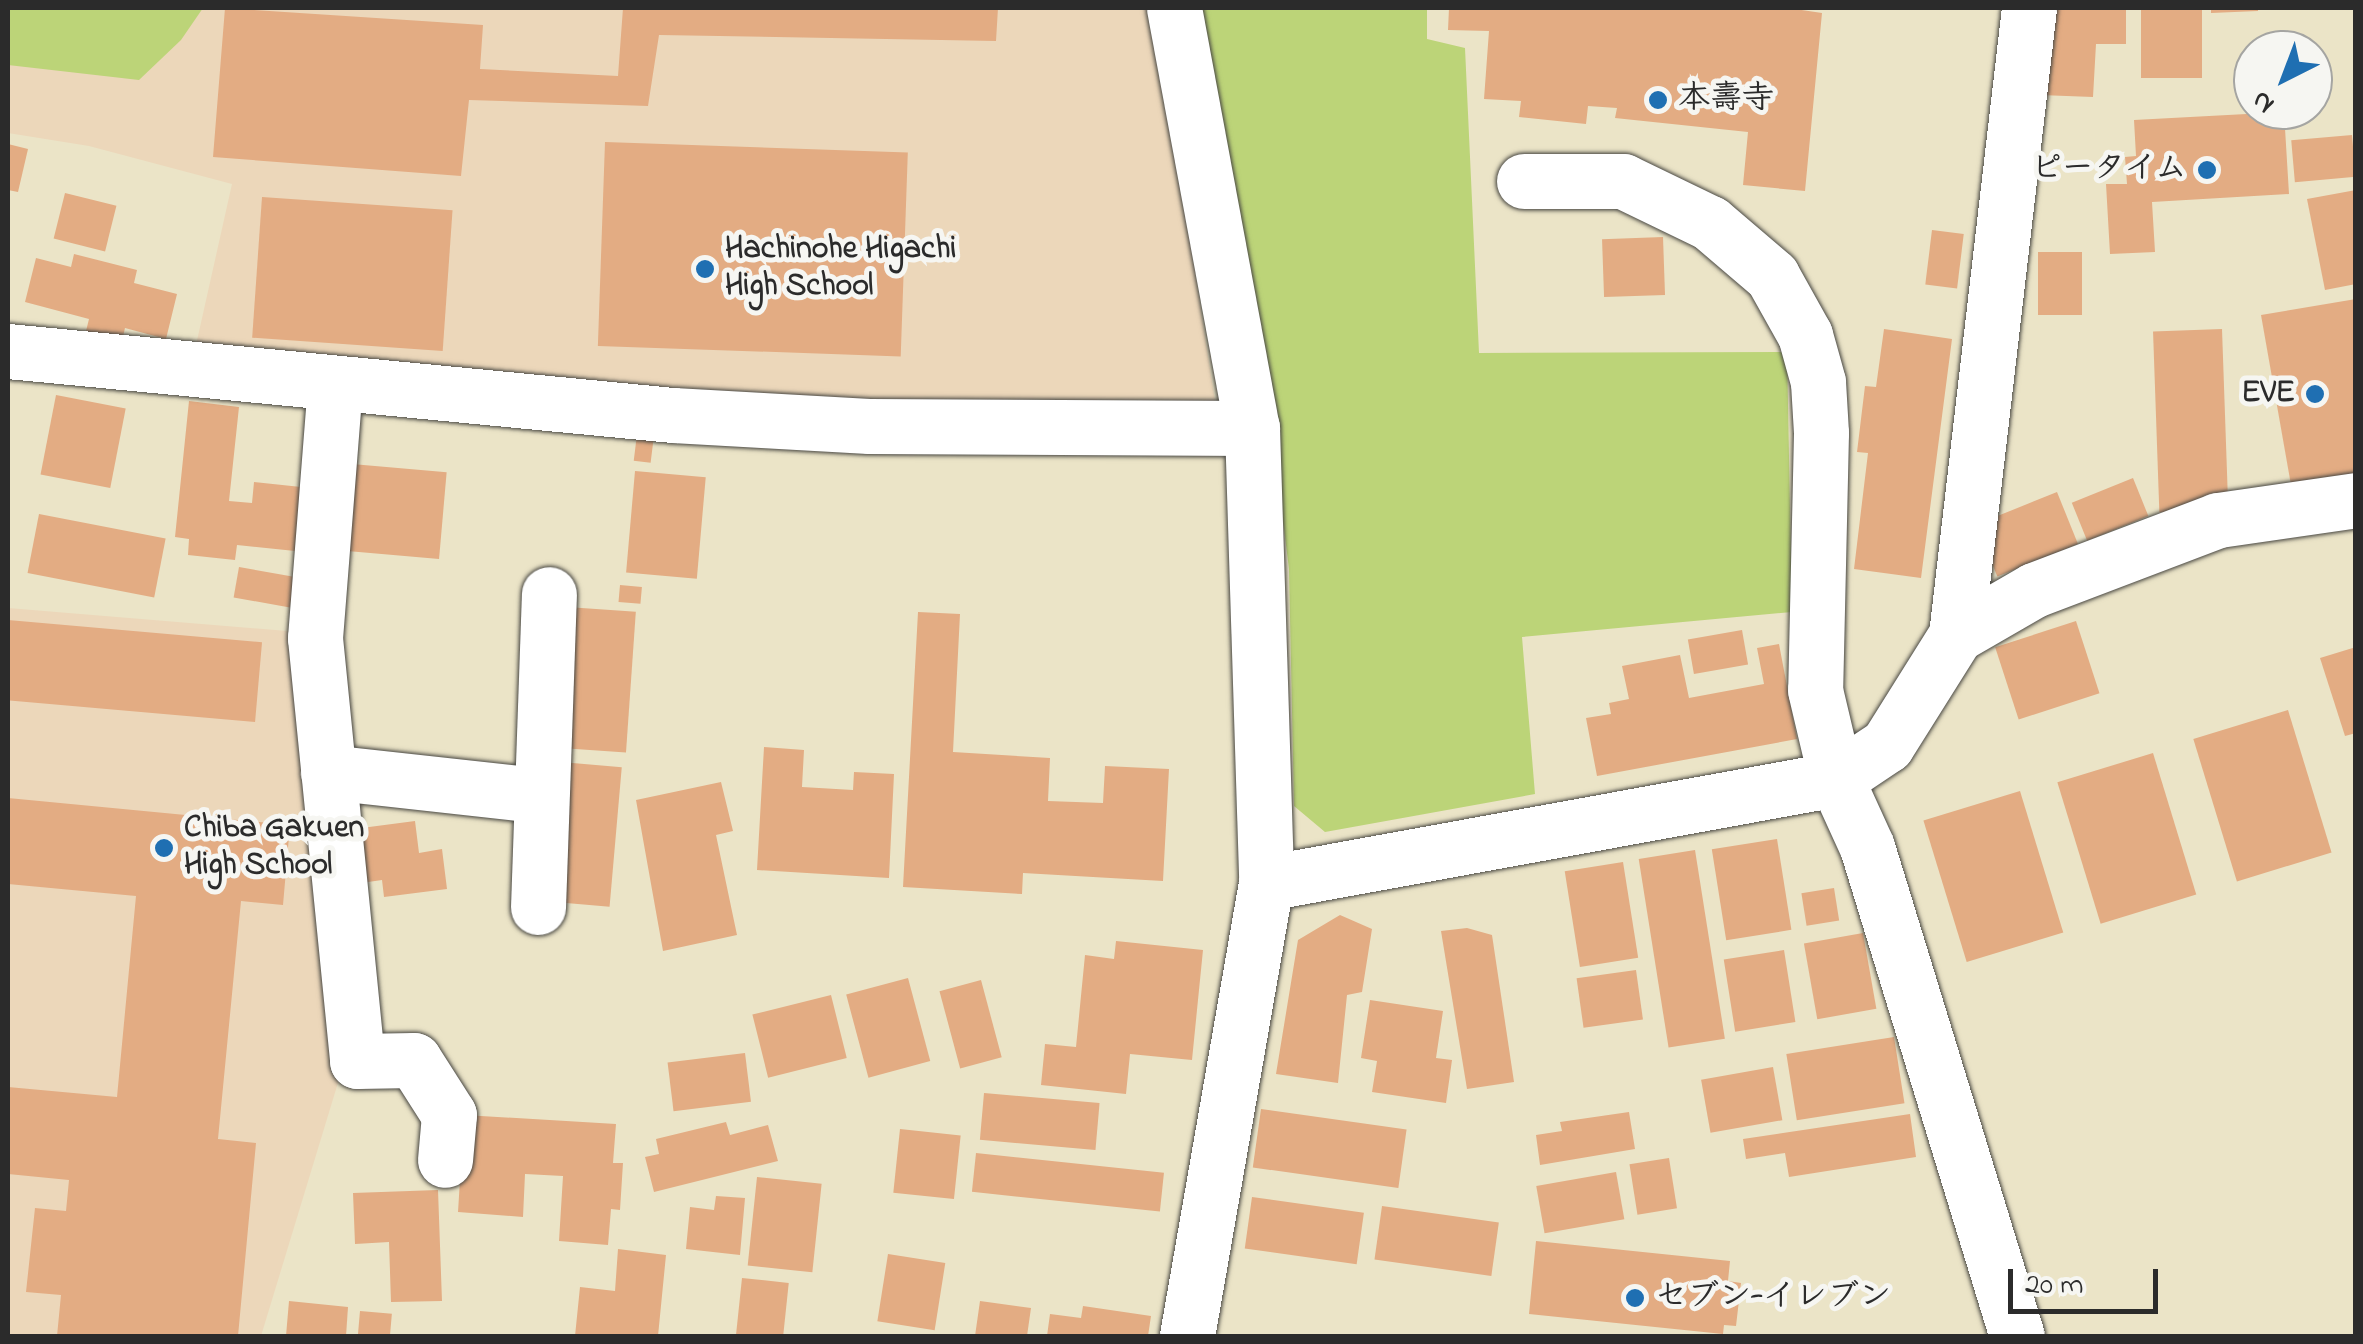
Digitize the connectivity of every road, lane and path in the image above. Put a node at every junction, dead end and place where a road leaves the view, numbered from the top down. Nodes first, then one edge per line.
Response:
1 (1174, 8) edge
2 (2029, 8) edge
3 (1524, 181) dead end
4 (8, 351) edge
5 (335, 384) junction
6 (1252, 428) junction
7 (2356, 500) edge
8 (549, 594) dead end
9 (1956, 636) junction
10 (328, 772) junction
11 (1836, 779) junction
12 (538, 794) junction
13 (1266, 884) junction
14 (538, 907) dead end
15 (446, 1160) dead end
16 (1187, 1336) edge
17 (2017, 1336) edge

1 - 6 street
2 - 9 street
3 - 11 street
4 - 5 street
5 - 6 street
5 - 10 street
6 - 13 street
7 - 9 street
8 - 12 street
9 - 11 street
10 - 12 street
10 - 15 street
11 - 13 street
11 - 17 street
12 - 14 street
13 - 16 street

